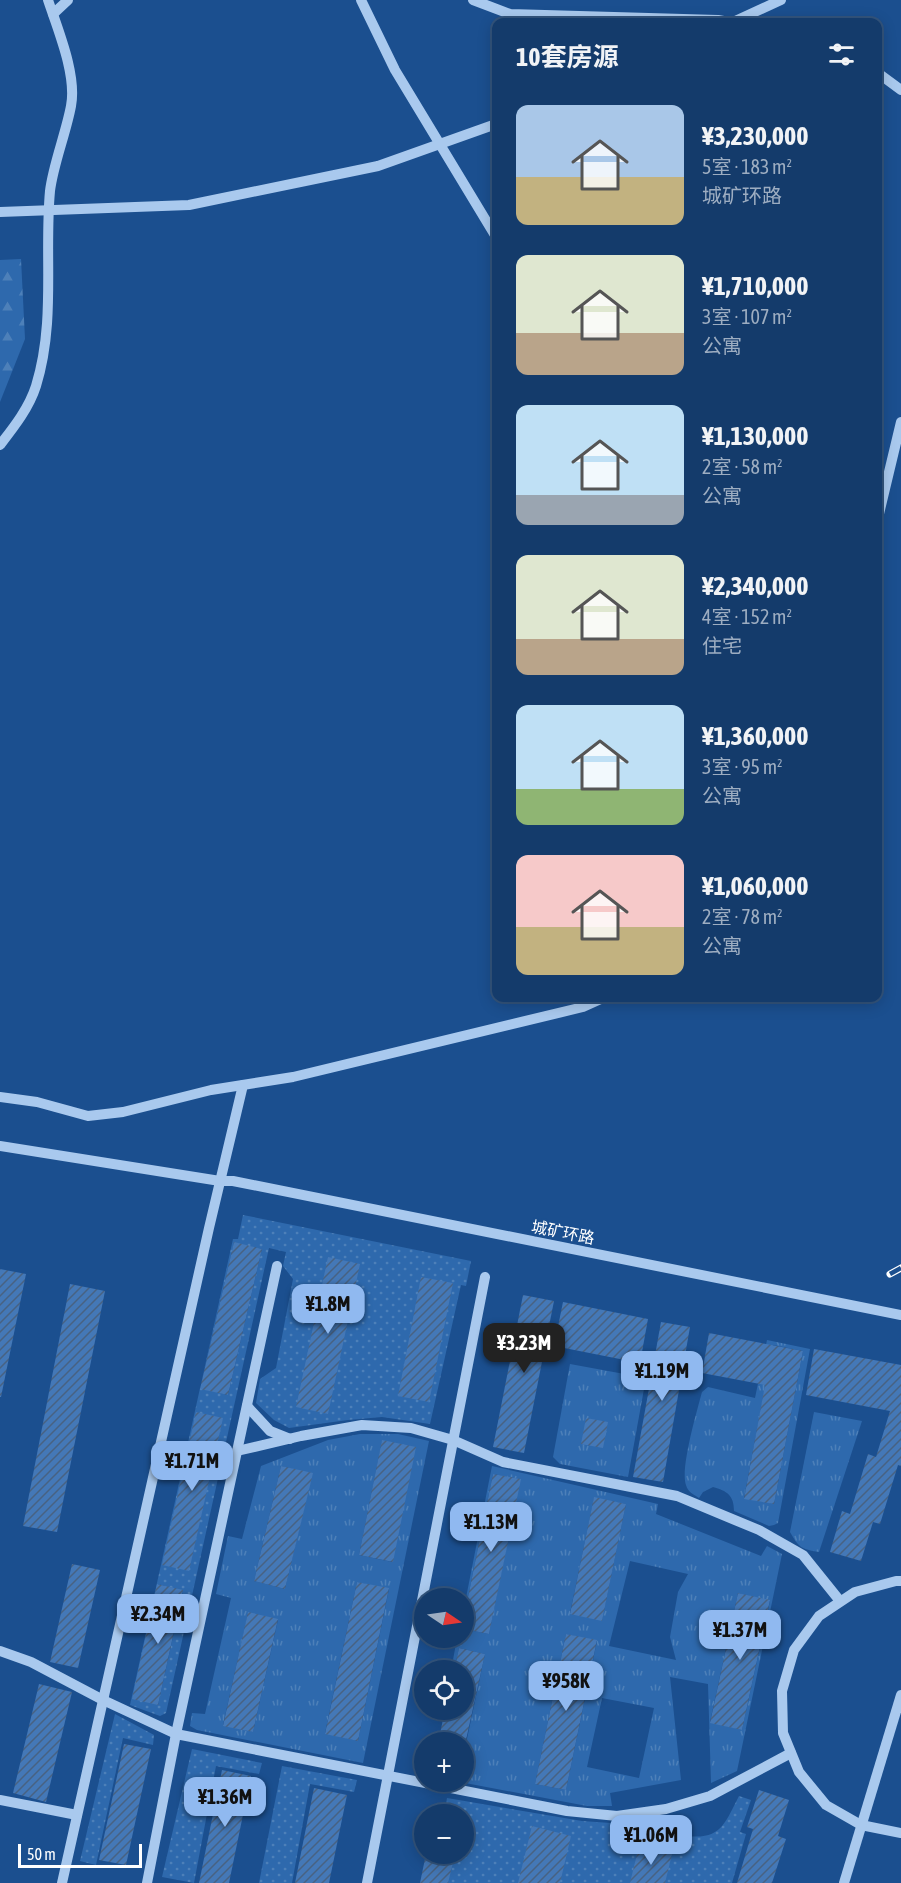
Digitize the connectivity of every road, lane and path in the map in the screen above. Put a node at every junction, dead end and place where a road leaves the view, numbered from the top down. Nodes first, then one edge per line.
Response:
1 (48, 0) edge
2 (68, 0) edge
3 (361, 0) edge
4 (473, 0) edge
5 (782, 0) edge
6 (53, 14) junction
7 (649, 18) edge
8 (740, 18) edge
9 (882, 76) edge
10 (901, 90) edge
11 (492, 125) edge
12 (440, 144) junction
13 (50, 210) junction
14 (0, 212) edge
15 (492, 230) edge
16 (901, 422) edge
17 (0, 445) edge
18 (882, 501) edge
19 (594, 1002) edge
20 (243, 1085) junction
21 (0, 1097) edge
22 (0, 1146) edge
23 (220, 1181) junction
24 (277, 1266) dead end
25 (485, 1277) dead end
26 (901, 1315) edge
27 (247, 1406) junction
28 (290, 1439) junction
29 (453, 1440) junction
30 (237, 1451) junction
31 (901, 1581) edge
32 (840, 1601) junction
33 (0, 1651) edge
34 (901, 1695) edge
35 (103, 1700) junction
36 (176, 1734) junction
37 (791, 1753) junction
38 (388, 1776) junction
39 (0, 1800) edge
40 (77, 1815) junction
41 (861, 1825) junction
42 (901, 1833) edge
43 (62, 1883) edge
44 (147, 1883) edge
45 (367, 1883) edge
46 (844, 1883) edge

1 - 6 street
2 - 6 street
3 - 12 street
4 - 7 street
5 - 8 street
6 - 13 street
9 - 10 street
11 - 12 street
12 - 13 street
12 - 15 street
13 - 14 street
13 - 17 street
16 - 18 street
19 - 20 street
20 - 21 street
20 - 23 street
22 - 23 street, 城矿环路
23 - 26 street, 城矿环路
23 - 35 street
24 - 27 street
25 - 29 street
27 - 28 street
27 - 30 street
28 - 29 street
28 - 30 street
29 - 32 street
29 - 38 street
30 - 36 street
31 - 32 street
32 - 37 street
33 - 35 street
34 - 41 street
35 - 36 street
35 - 40 street
36 - 38 street
36 - 44 street
37 - 38 street
37 - 41 street
38 - 45 street
39 - 40 street
40 - 43 street
41 - 42 street
41 - 46 street

